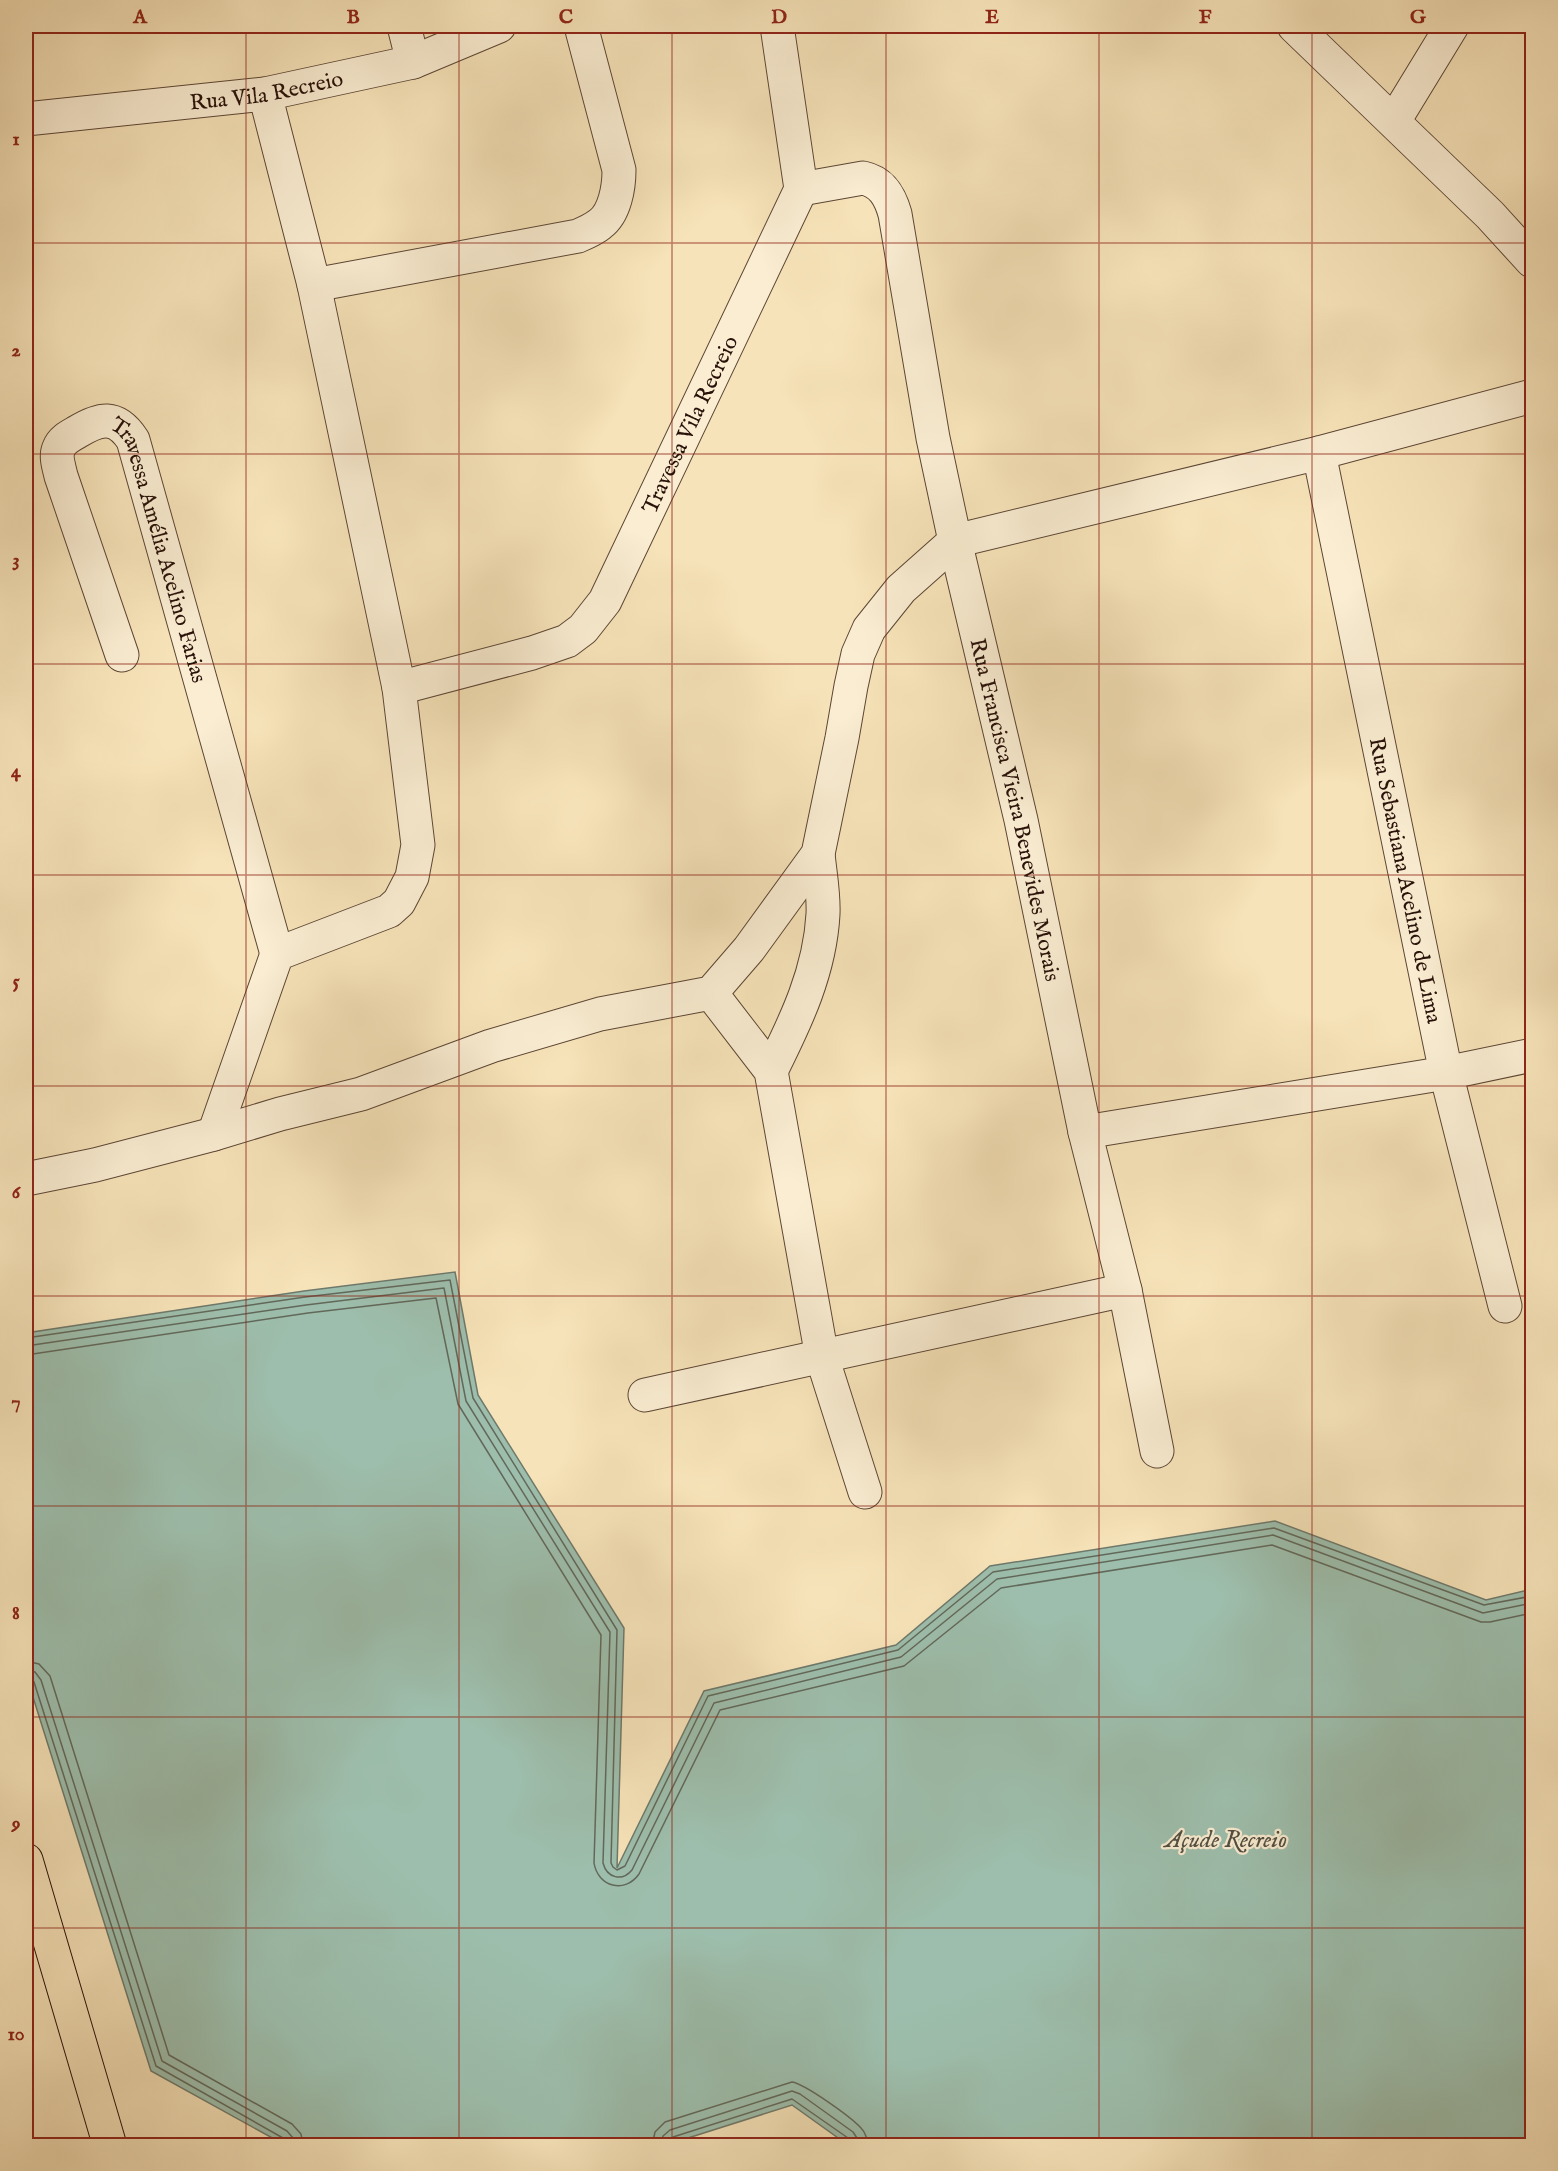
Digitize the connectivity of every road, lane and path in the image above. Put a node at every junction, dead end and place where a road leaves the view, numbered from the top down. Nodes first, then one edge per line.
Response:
1 (404, 26) edge
2 (499, 26) edge
3 (581, 26) edge
4 (777, 26) edge
5 (1294, 26) edge
6 (1452, 26) edge
7 (413, 62) junction
8 (265, 94) junction
9 (26, 119) edge
10 (1394, 121) junction
11 (801, 189) junction
12 (1533, 261) edge
13 (314, 285) junction
14 (1533, 396) edge
15 (1318, 453) junction
16 (955, 541) junction
17 (122, 655) dead end
18 (399, 688) junction
19 (818, 854) junction
20 (277, 954) junction
21 (711, 993) junction
22 (1533, 1055) edge
23 (771, 1071) junction
24 (1446, 1073) junction
25 (1085, 1132) junction
26 (214, 1134) junction
27 (26, 1179) edge
28 (1125, 1290) junction
29 (1505, 1306) dead end
30 (822, 1357) junction
31 (645, 1395) dead end
32 (1157, 1451) dead end
33 (865, 1492) dead end
34 (26, 1860) edge
35 (110, 2145) edge

1 - 7 street
2 - 7 street, Rua Vila Recreio
3 - 13 street
4 - 11 street
5 - 10 street
6 - 10 street
7 - 8 street, Rua Vila Recreio
8 - 9 street, Rua Vila Recreio
8 - 13 street
10 - 12 street
11 - 16 street, Rua Francisca Vieira Benevides Morais
11 - 18 street, Travessa Vila Recreio
13 - 18 street
14 - 15 street
15 - 16 street
15 - 24 street, Rua Sebastiana Acelino de Lima
16 - 19 street
16 - 25 street, Rua Francisca Vieira Benevides Morais
17 - 20 street, Travessa Amélia Acelino Farias
18 - 20 street
19 - 21 street
19 - 23 street
20 - 26 street
21 - 23 street
21 - 26 street
22 - 24 street
23 - 30 street
24 - 25 street
24 - 29 street, Rua Sebastiana Acelino de Lima
25 - 28 street, Rua Francisca Vieira Benevides Morais
26 - 27 street
28 - 30 street
28 - 32 street, Rua Francisca Vieira Benevides Morais
30 - 31 street
30 - 33 street
34 - 35 main road

